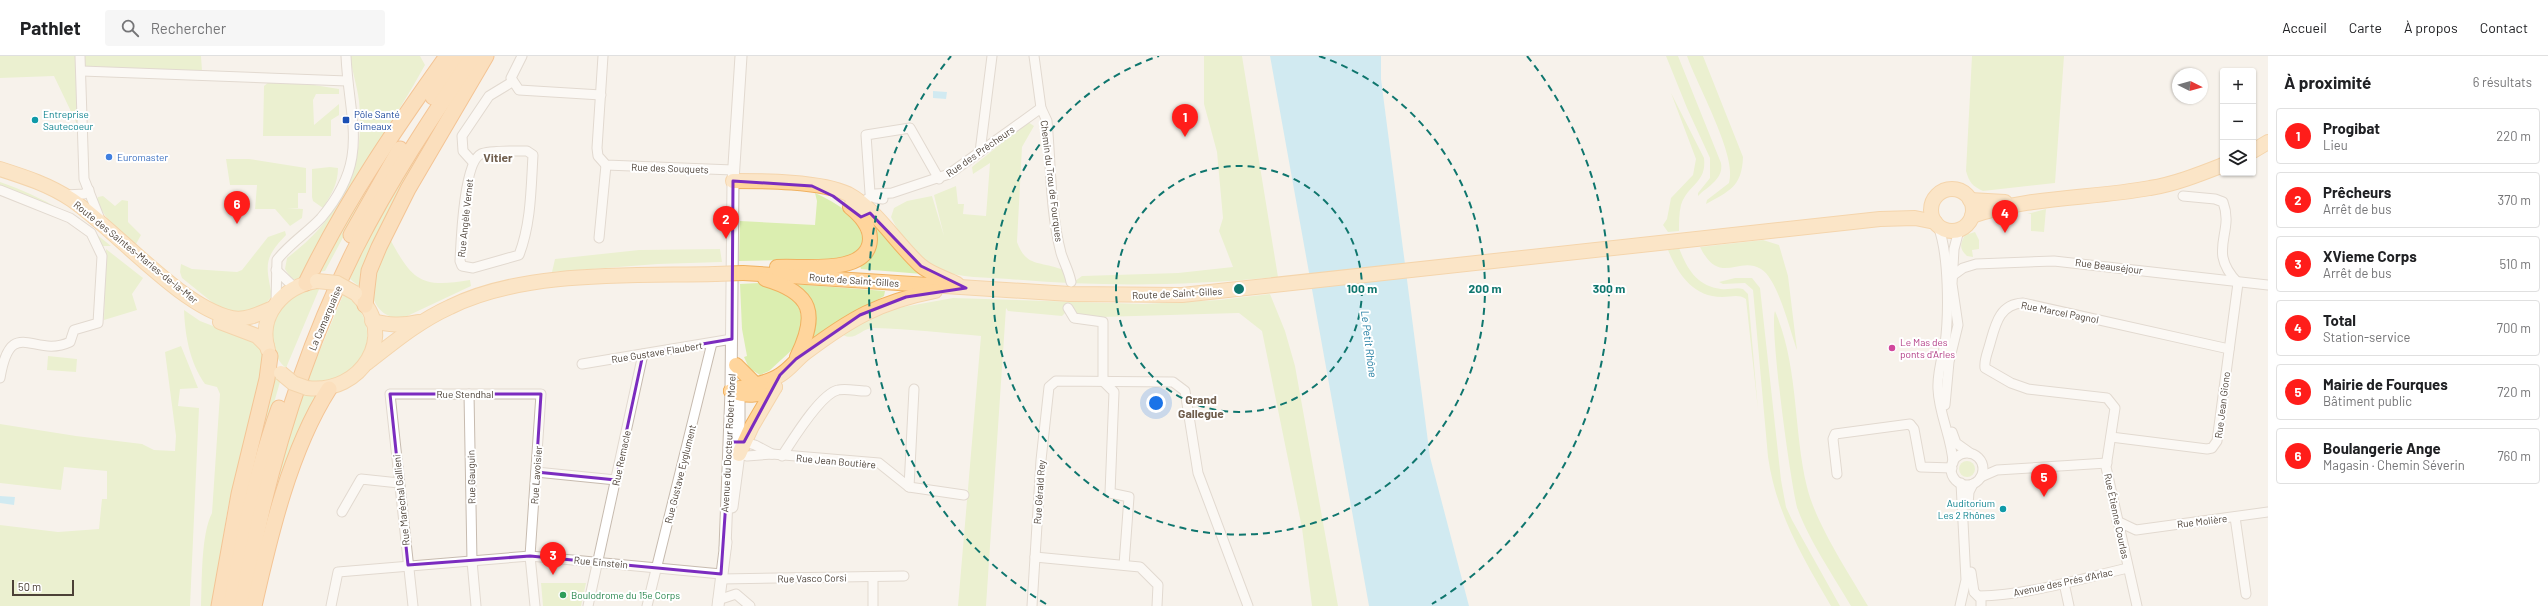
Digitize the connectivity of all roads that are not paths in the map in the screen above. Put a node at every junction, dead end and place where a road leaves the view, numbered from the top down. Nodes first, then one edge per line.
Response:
1 (80, 56) edge
2 (346, 56) edge
3 (447, 56) edge
4 (460, 56) edge
5 (472, 56) edge
6 (486, 56) edge
7 (522, 56) edge
8 (603, 56) edge
9 (740, 56) edge
10 (992, 56) edge
11 (1034, 56) edge
12 (82, 71) junction
13 (347, 82) junction
14 (512, 82) junction
15 (601, 95) junction
16 (1041, 108) junction
17 (2268, 135) edge
18 (2256, 142) edge
19 (2268, 142) edge
20 (2256, 149) edge
21 (980, 152) junction
22 (2220, 159) edge
23 (472, 161) junction
24 (606, 165) junction
25 (2220, 166) edge
26 (0, 169) edge
27 (733, 175) junction
28 (0, 176) edge
29 (939, 179) junction
30 (0, 190) edge
31 (89, 190) junction
32 (892, 193) junction
33 (63, 195) junction
34 (2081, 195) junction
35 (2183, 196) dead end
36 (882, 200) junction
37 (1970, 200) junction
38 (2018, 203) junction
39 (1932, 204) junction
40 (866, 208) junction
41 (1972, 216) junction
42 (1880, 218) junction
43 (102, 224) junction
44 (1936, 224) junction
45 (1959, 230) junction
46 (599, 238) dead end
47 (276, 270) junction
48 (743, 273) junction
49 (1952, 276) junction
50 (1071, 282) dead end
51 (2238, 283) junction
52 (305, 284) junction
53 (2268, 285) edge
54 (967, 288) junction
55 (275, 305) junction
56 (365, 305) junction
57 (1068, 308) dead end
58 (372, 321) junction
59 (422, 321) junction
60 (732, 339) junction
61 (712, 343) junction
62 (2229, 349) junction
63 (268, 351) junction
64 (644, 354) junction
65 (796, 359) junction
66 (367, 362) junction
67 (582, 364) dead end
68 (736, 365) junction
69 (0, 378) edge
70 (777, 381) junction
71 (1103, 381) junction
72 (755, 384) junction
73 (329, 389) junction
74 (914, 389) dead end
75 (737, 391) junction
76 (866, 391) dead end
77 (390, 394) joint
78 (469, 394) junction
79 (541, 394) joint
80 (2112, 437) junction
81 (738, 445) junction
82 (1970, 453) junction
83 (772, 454) junction
84 (782, 456) junction
85 (1981, 461) junction
86 (2107, 463) junction
87 (1952, 466) junction
88 (1997, 470) junction
89 (536, 472) junction
90 (1837, 474) dead end
91 (1981, 477) junction
92 (616, 480) junction
93 (399, 483) junction
94 (1961, 483) junction
95 (1972, 484) junction
96 (909, 488) junction
97 (964, 495) dead end
98 (342, 512) dead end
99 (2268, 512) edge
100 (2235, 517) junction
101 (2117, 521) junction
102 (2136, 530) junction
103 (2122, 544) junction
104 (725, 548) junction
105 (530, 556) junction
106 (1035, 557) junction
107 (472, 561) junction
108 (598, 562) junction
109 (408, 565) junction
110 (1124, 565) junction
111 (656, 568) junction
112 (2128, 568) junction
113 (904, 576) dead end
114 (721, 577) junction
115 (873, 577) junction
116 (740, 579) junction
117 (2064, 583) junction
118 (1964, 593) junction
119 (736, 594) junction
120 (2246, 594) dead end
121 (1979, 599) edge
122 (718, 603) edge
123 (219, 606) edge
124 (231, 606) edge
125 (242, 606) edge
126 (254, 606) edge
127 (331, 606) edge
128 (413, 606) edge
129 (476, 606) edge
130 (535, 606) edge
131 (588, 606) edge
132 (647, 606) edge
133 (750, 606) edge
134 (873, 606) edge
135 (1032, 606) edge
136 (1157, 606) edge
137 (1248, 606) edge
138 (1960, 606) edge
139 (2069, 606) edge
140 (2137, 606) edge

1 - 12 street
2 - 13 street
3 - 52 highway
4 - 124 highway, La Camarguaise
5 - 125 highway, La Camarguaise
6 - 56 highway
7 - 14 street
8 - 15 street
9 - 27 street, Avenue du Docteur Robert Morel
10 - 21 street
11 - 16 street, Chemin du Trou de Fourques
12 - 13 street
12 - 31 street
13 - 47 street
14 - 15 street
14 - 23 street
15 - 24 street
16 - 21 street, Rue des Prêcheurs
16 - 50 street, Chemin du Trou de Fourques
17 - 18 main road
19 - 20 main road
21 - 29 street, Rue des Prêcheurs
22 - 34 main road
23 - 23 street, Rue Angèle Vernet
24 - 27 street, Rue des Souquets
24 - 46 street
25 - 34 main road
26 - 33 main road, Route des Saintes-Maries-de-la-Mer
27 - 40 main road
27 - 60 street, Avenue du Docteur Robert Morel
28 - 63 main road, Route des Saintes-Maries-de-la-Mer
29 - 32 street, Rue des Prêcheurs
29 - 40 street
30 - 69 street
31 - 33 street
31 - 43 street
32 - 36 street, Rue des Prêcheurs
32 - 40 street, Rue des Prêcheurs
33 - 43 main road, Route des Saintes-Maries-de-la-Mer
34 - 38 main road
35 - 51 street
36 - 40 street, Rue des Prêcheurs
36 - 40 street
37 - 38 main road
37 - 39 main road
37 - 41 main road
38 - 41 main road
39 - 42 main road
39 - 44 main road
40 - 48 main road
40 - 54 main road
41 - 45 main road
42 - 44 main road
42 - 54 main road, Route de Saint-Gilles
43 - 55 main road, Route des Saintes-Maries-de-la-Mer
44 - 45 main road
44 - 87 street
45 - 49 street
47 - 52 street
47 - 55 street
48 - 54 main road, Route de Saint-Gilles
48 - 59 main road, Route de Saint-Gilles, bridge
48 - 65 main road
49 - 51 street, Rue Beauséjour
49 - 82 street
51 - 53 street, Rue Beauséjour
51 - 62 street, Rue Jean Giono
52 - 55 main road
52 - 56 main road, bridge
54 - 65 main road
55 - 63 main road
56 - 58 main road
57 - 71 street
58 - 59 main road, Route de Saint-Gilles
58 - 66 main road
59 - 66 main road, Route de Saint-Gilles
60 - 61 street, Rue Gustave Flaubert
60 - 68 street, Avenue du Docteur Robert Morel
60 - 75 street, Avenue du Docteur Robert Morel
61 - 64 street, Rue Gustave Flaubert
61 - 111 street, Rue Gustave Eyglument
62 - 80 street, Rue Jean Giono
62 - 80 street, Rue Marcel Pagnol
63 - 73 main road, bridge
63 - 123 highway
64 - 67 street, Rue Gustave Flaubert
64 - 92 street, Rue Remacle
65 - 70 main road
66 - 73 main road
68 - 72 main road
68 - 75 street, Avenue du Docteur Robert Morel
70 - 72 main road
70 - 75 main road
70 - 81 main road
71 - 106 street, Rue Gérald Rey
71 - 110 street
71 - 137 street
72 - 75 main road
73 - 126 highway
74 - 96 street
75 - 81 street, Avenue du Docteur Robert Morel
76 - 84 street
77 - 78 street, Rue Stendhal
77 - 93 street, Rue Maréchal Gallieni
78 - 79 street, Rue Stendhal
78 - 107 street, Rue Gauguin
79 - 89 street, Rue Lavoisier
80 - 86 street, Rue Marcel Pagnol
81 - 83 street, Rue Jean Boutière
81 - 83 street, Rue Jean Boutière
81 - 104 street, Avenue du Docteur Robert Morel
81 - 104 street, Avenue du Docteur Robert Morel
82 - 85 street
82 - 87 street
83 - 84 street, Rue Jean Boutière
84 - 96 street, Rue Jean Boutière
85 - 88 street
85 - 91 street
86 - 88 street, Rue Étienne Courlas
86 - 101 street, Rue Étienne Courlas
87 - 90 street
87 - 94 street
88 - 91 street, Rue Étienne Courlas
89 - 92 street
89 - 105 street, Rue Lavoisier
91 - 95 street
92 - 108 street, Rue Remacle
93 - 98 street
93 - 109 street, Rue Maréchal Gallieni
94 - 95 street
94 - 118 street
95 - 121 street
96 - 97 street
99 - 100 street, Rue Molière
100 - 102 street, Rue Molière
100 - 120 street
101 - 102 street
101 - 103 street, Rue Étienne Courlas
102 - 103 street
103 - 112 street, Rue Étienne Courlas
104 - 114 street, Avenue du Docteur Robert Morel
105 - 107 street, Rue Einstein
105 - 108 street, Rue Einstein
105 - 130 street, Rue Lavoisier
106 - 110 street
106 - 135 street, Rue Gérald Rey
107 - 109 street, Rue Einstein
107 - 129 street, Rue Gauguin
108 - 111 street, Rue Einstein
108 - 131 street, Rue Remacle
109 - 127 street, Rue Einstein
109 - 128 street, Rue Maréchal Gallieni
110 - 136 street
111 - 114 street, Rue Einstein
111 - 132 street, Rue Gustave Eyglument
112 - 117 street, Avenue des Prés d'Arlac
112 - 140 street, Rue Étienne Courlas
113 - 115 street, Rue Vasco Corsi
114 - 116 street, Rue Vasco Corsi
114 - 122 street, Avenue du Docteur Robert Morel
115 - 116 street, Rue Vasco Corsi
115 - 134 street
116 - 119 street
117 - 121 street, Avenue des Prés d'Arlac
117 - 139 street
118 - 121 street, Avenue des Prés d'Arlac
118 - 138 street
119 - 122 street
119 - 133 street

